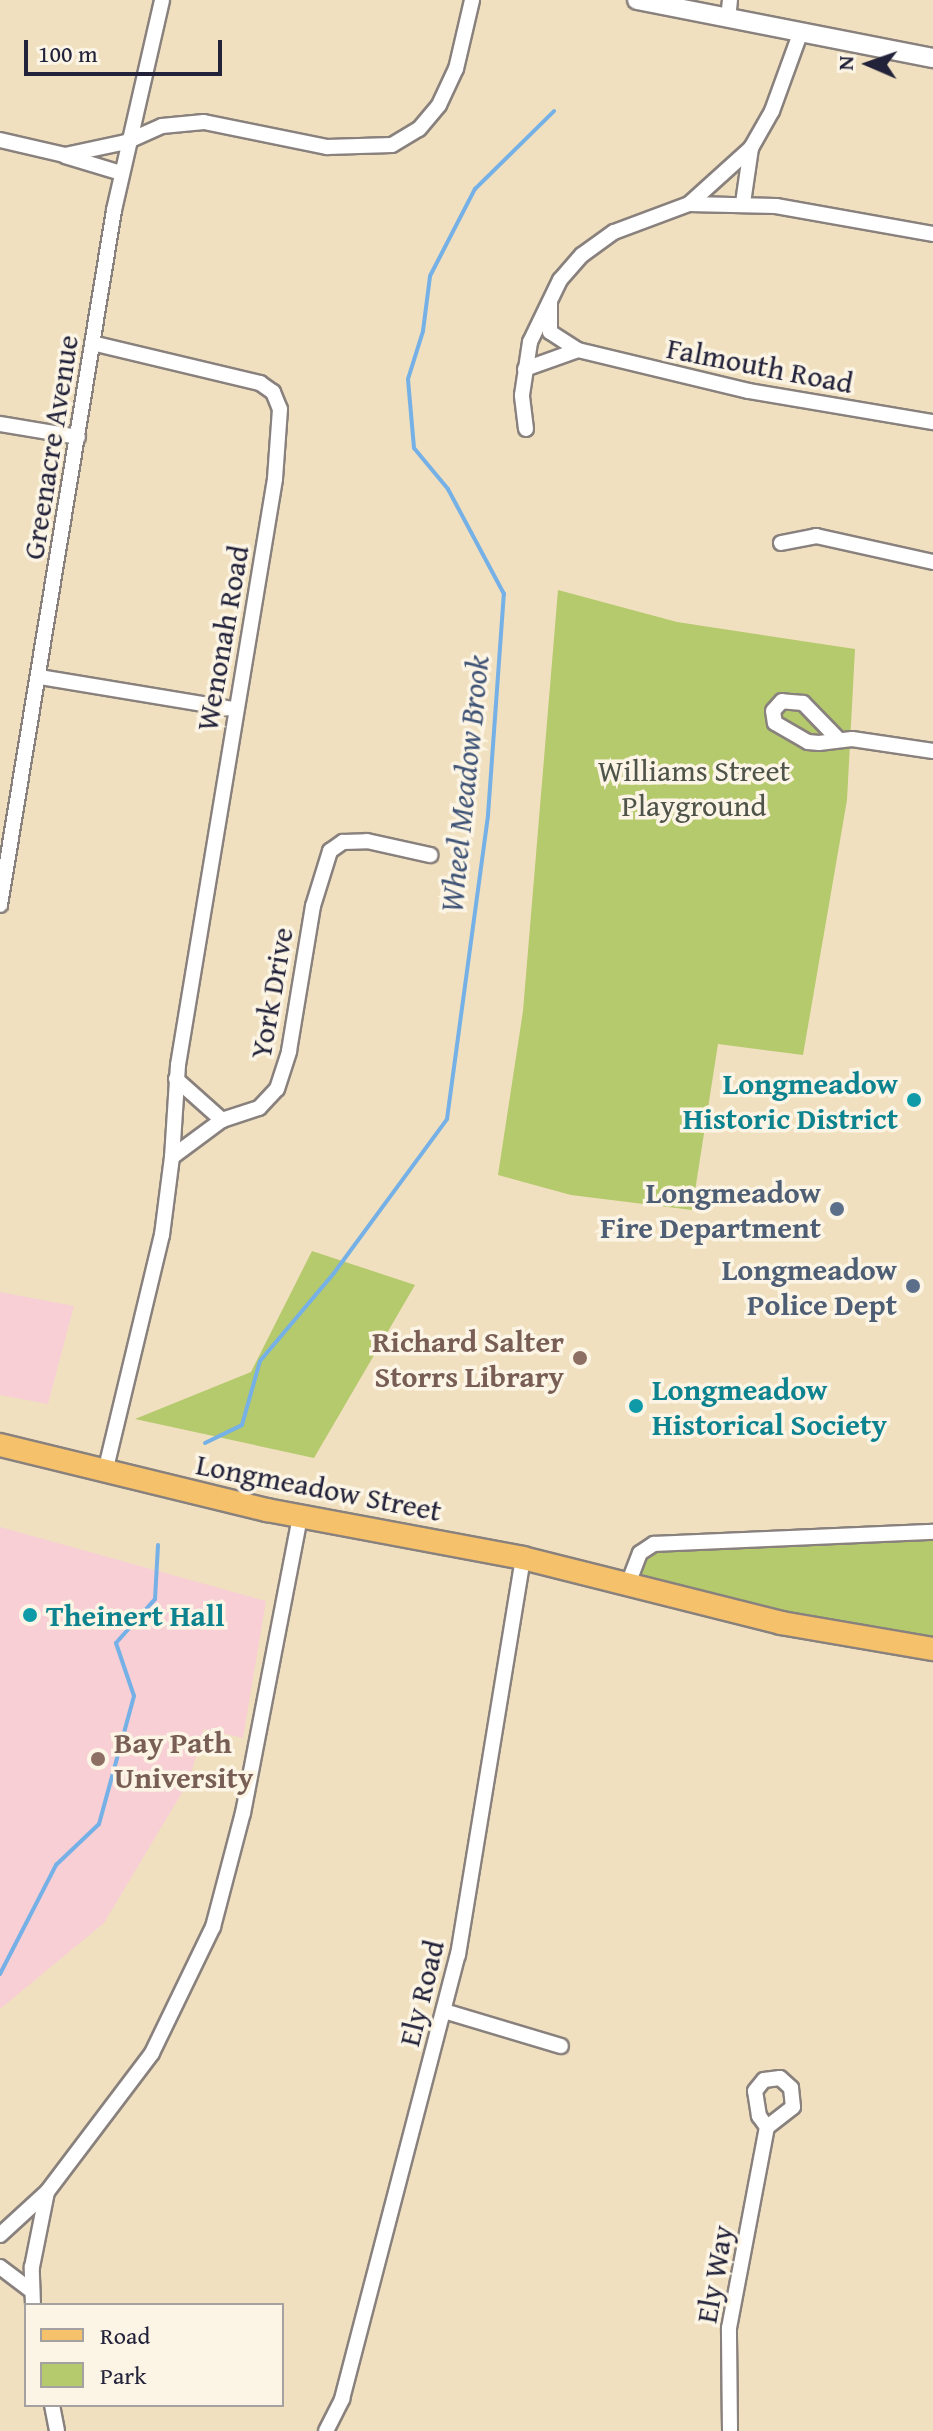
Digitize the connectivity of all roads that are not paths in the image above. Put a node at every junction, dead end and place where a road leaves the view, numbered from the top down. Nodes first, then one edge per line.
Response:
1 (162, 0) edge
2 (472, 0) edge
3 (637, 0) edge
4 (730, 0) edge
5 (728, 19) junction
6 (800, 34) junction
7 (933, 58) edge
8 (0, 140) edge
9 (126, 142) junction
10 (751, 148) junction
11 (65, 155) junction
12 (121, 173) junction
13 (743, 203) junction
14 (689, 204) junction
15 (933, 234) edge
16 (554, 290) junction
17 (92, 343) junction
18 (578, 350) junction
19 (525, 369) junction
20 (933, 422) edge
21 (0, 424) edge
22 (526, 429) dead end
23 (78, 437) junction
24 (781, 543) dead end
25 (933, 562) edge
26 (40, 677) junction
27 (234, 709) junction
28 (839, 740) dead end
29 (933, 751) edge
30 (430, 855) dead end
31 (0, 905) edge
32 (176, 1079) junction
33 (222, 1120) junction
34 (172, 1157) junction
35 (0, 1445) edge
36 (105, 1472) junction
37 (300, 1517) junction
38 (933, 1532) edge
39 (523, 1558) junction
40 (628, 1584) junction
41 (933, 1649) edge
42 (444, 2011) junction
43 (561, 2046) dead end
44 (767, 2127) dead end
45 (47, 2192) junction
46 (0, 2235) edge
47 (0, 2267) edge
48 (32, 2298) edge
49 (52, 2407) edge
50 (57, 2431) edge
51 (326, 2431) edge
52 (730, 2431) edge

1 - 9 street, Greenacre Avenue
2 - 9 street
3 - 5 street
4 - 5 street
5 - 6 street
6 - 7 street
6 - 10 street
8 - 11 street
9 - 11 street
9 - 12 street, Greenacre Avenue
10 - 13 street
10 - 14 street
11 - 12 street
12 - 17 street, Greenacre Avenue
13 - 14 street
13 - 15 street
14 - 16 street
16 - 18 street, Falmouth Road
16 - 19 street
17 - 23 street, Greenacre Avenue
17 - 27 street, Wenonah Road
18 - 19 street
18 - 20 street, Falmouth Road
19 - 22 street
21 - 23 street
23 - 26 street, Greenacre Avenue
24 - 25 street
26 - 27 street
26 - 31 street, Greenacre Avenue
27 - 32 street, Wenonah Road
28 - 29 street
30 - 33 street, York Drive
32 - 33 street
32 - 34 street, Wenonah Road
33 - 34 street, York Drive
34 - 36 street
35 - 36 main road, Longmeadow Street
36 - 37 main road, Longmeadow Street
37 - 39 main road, Longmeadow Street
37 - 45 street
38 - 40 street
39 - 40 main road, Longmeadow Street
39 - 42 street, Ely Road
40 - 41 main road, Longmeadow Street
42 - 43 street
42 - 51 street, Ely Road
44 - 52 street, Ely Way
45 - 46 street
45 - 48 street
47 - 48 street
49 - 50 street

